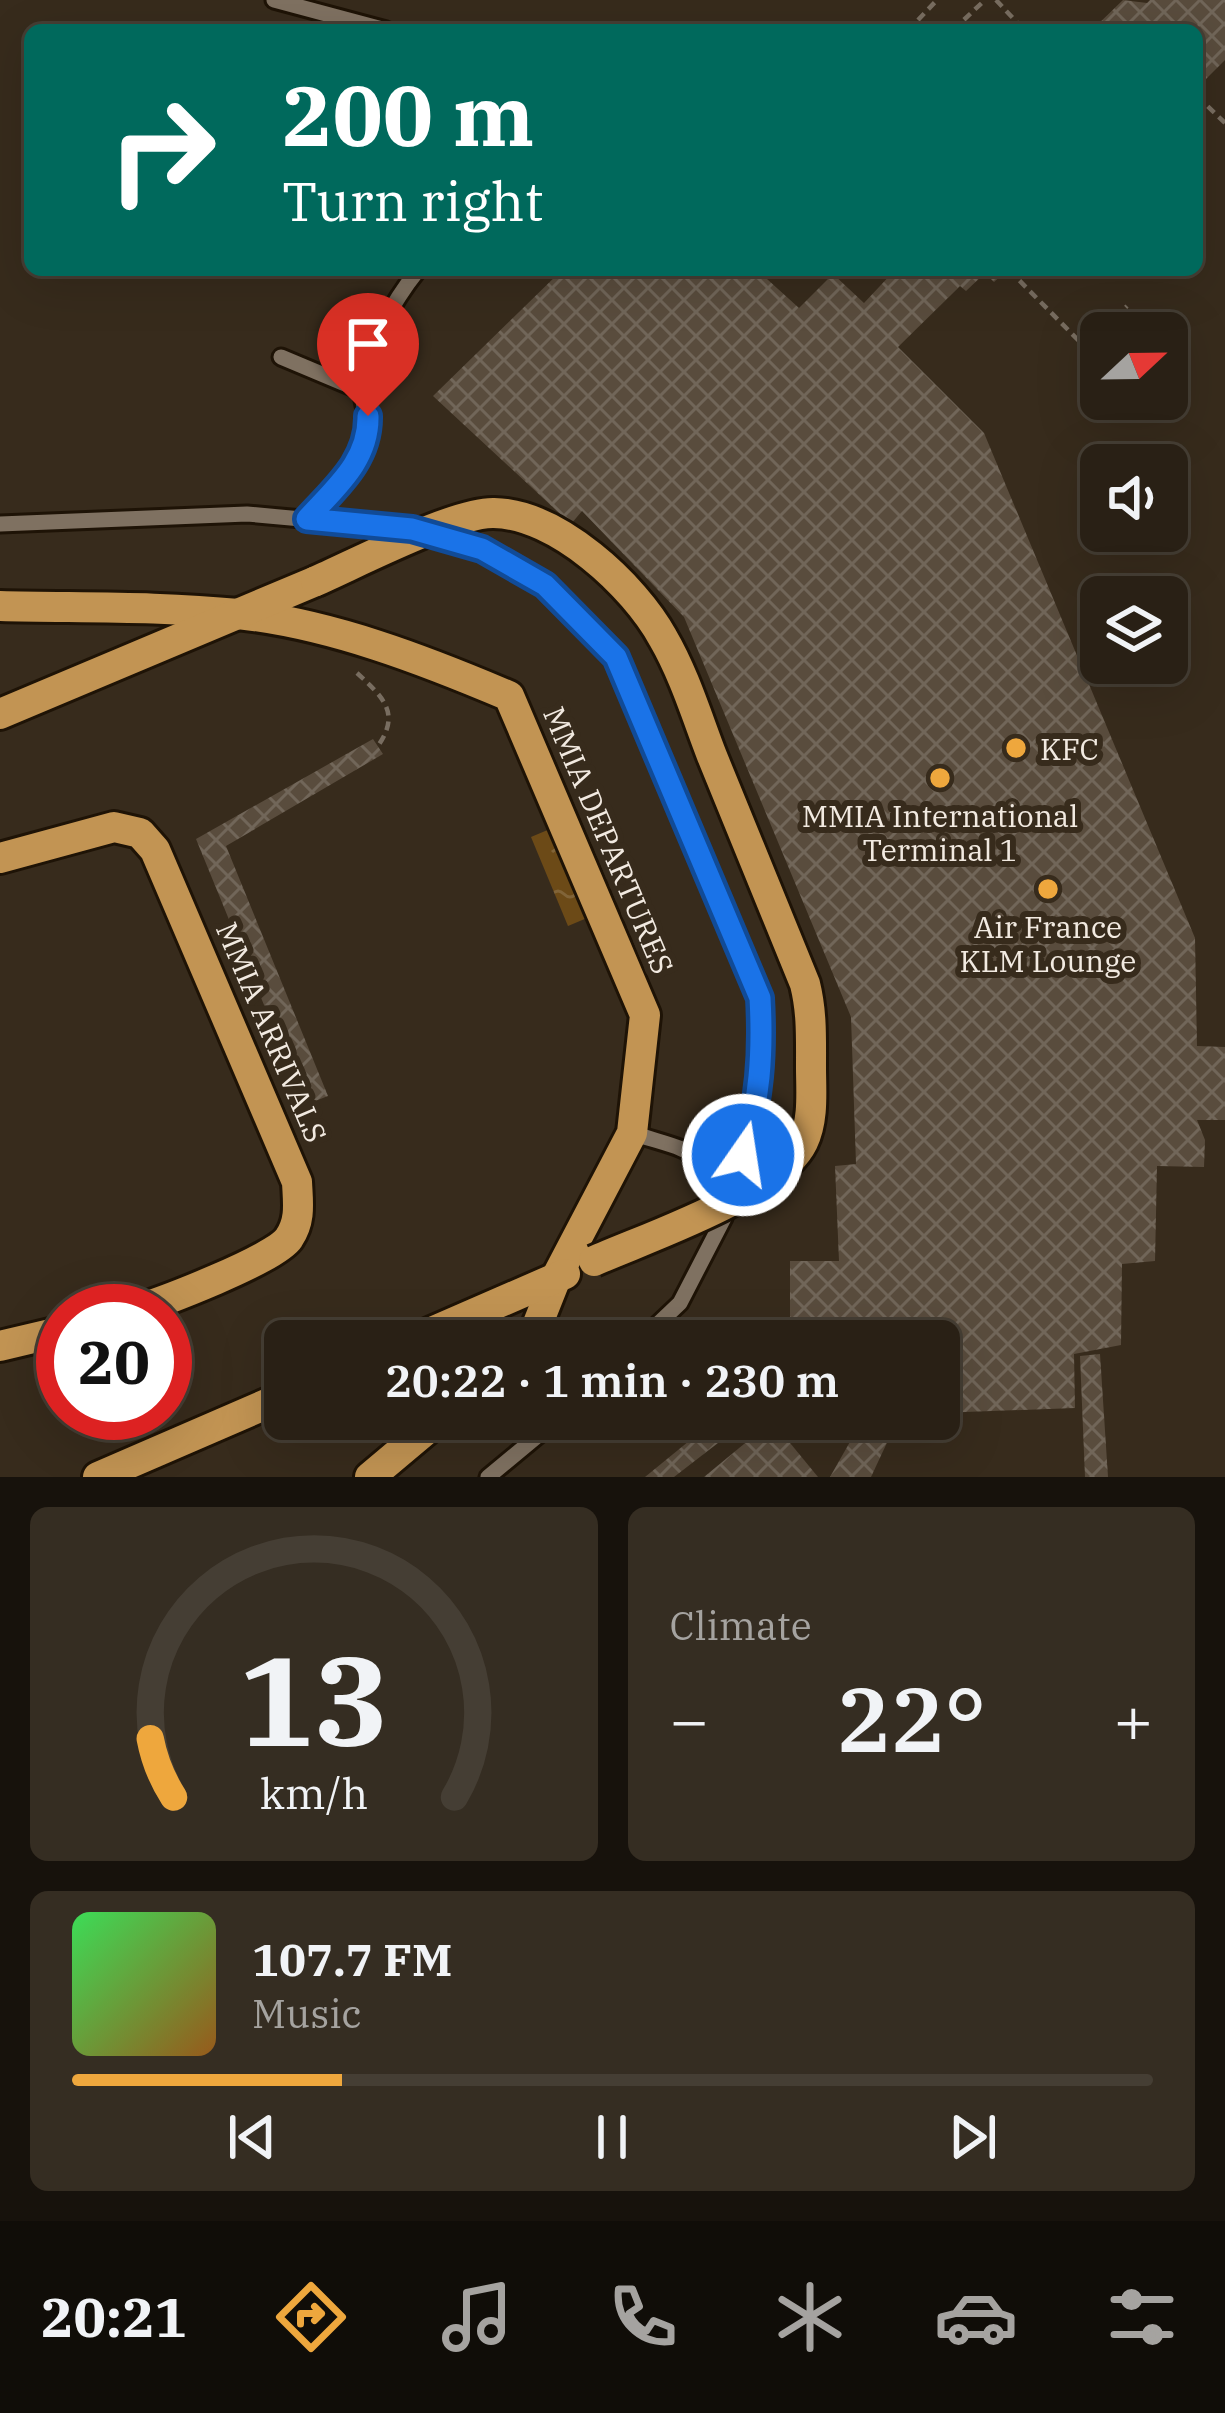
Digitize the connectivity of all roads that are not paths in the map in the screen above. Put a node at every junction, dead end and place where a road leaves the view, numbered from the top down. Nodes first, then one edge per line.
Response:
1 (274, 0) edge
2 (364, 24) edge
3 (413, 276) edge
4 (281, 357) dead end
5 (362, 391) junction
6 (307, 519) junction
7 (0, 524) edge
8 (0, 605) edge
9 (237, 614) junction
10 (0, 713) edge
11 (0, 858) edge
12 (632, 1133) junction
13 (724, 1218) junction
14 (556, 1278) junction
15 (192, 1288) edge
16 (459, 1320) edge
17 (539, 1320) edge
18 (662, 1320) edge
19 (36, 1337) edge
20 (0, 1346) edge
21 (264, 1405) edge
22 (414, 1440) edge
23 (533, 1440) edge
24 (98, 1477) edge
25 (370, 1477) edge
26 (488, 1477) edge

1 - 2 lane
3 - 5 lane
4 - 5 lane
5 - 6 lane
6 - 7 lane
6 - 13 lane
8 - 9 main road, MMIA DEPARTURES
9 - 10 main road, MMIA DEPARTURES
9 - 12 main road, MMIA DEPARTURES
9 - 14 main road, MMIA DEPARTURES, bridge
11 - 15 main road, MMIA ARRIVALS
12 - 13 lane
12 - 14 main road, MMIA DEPARTURES
13 - 18 lane
14 - 16 main road, MMIA DEPARTURES
14 - 17 main road, MMIA DEPARTURES
19 - 20 main road
21 - 24 main road
22 - 25 main road
23 - 26 lane

